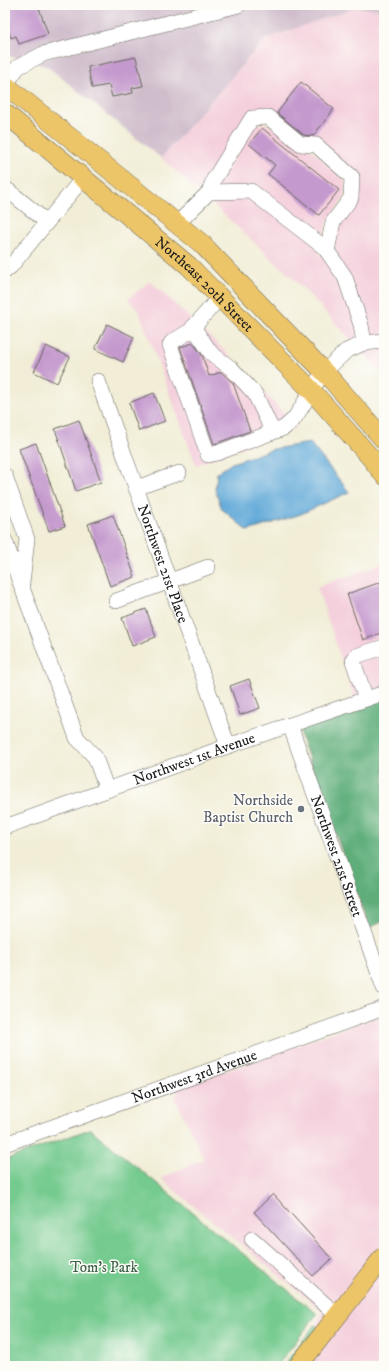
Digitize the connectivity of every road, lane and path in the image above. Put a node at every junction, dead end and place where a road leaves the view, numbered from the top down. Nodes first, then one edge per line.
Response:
1 (239, 5) edge
2 (5, 85) edge
3 (5, 113) edge
4 (83, 178) junction
5 (5, 188) edge
6 (208, 192) junction
7 (47, 222) junction
8 (177, 224) junction
9 (327, 251) junction
10 (5, 271) edge
11 (220, 297) junction
12 (193, 327) junction
13 (384, 341) edge
14 (364, 343) junction
15 (324, 372) junction
16 (98, 381) dead end
17 (311, 390) junction
18 (273, 432) junction
19 (384, 440) edge
20 (179, 473) dead end
21 (384, 475) edge
22 (5, 476) edge
23 (136, 488) junction
24 (5, 541) edge
25 (208, 567) dead end
26 (170, 582) junction
27 (22, 584) junction
28 (116, 601) dead end
29 (384, 647) edge
30 (384, 693) edge
31 (366, 699) junction
32 (290, 725) junction
33 (228, 746) junction
34 (107, 790) junction
35 (5, 826) edge
36 (384, 988) edge
37 (384, 1008) edge
38 (5, 1144) edge
39 (252, 1239) dead end
40 (384, 1256) edge
41 (338, 1316) junction
42 (298, 1366) edge

1 - 2 street
2 - 8 main road, Northeast 20th Street
3 - 4 main road, Northeast 20th Street
4 - 7 street
4 - 11 main road, Northeast 20th Street
5 - 7 street
6 - 8 street
6 - 9 street
6 - 9 street
7 - 10 street
8 - 15 main road, Northeast 20th Street
9 - 14 street
11 - 12 street
11 - 17 main road, Northeast 20th Street
12 - 18 street
12 - 18 street
13 - 14 street
14 - 15 street
15 - 17 street
15 - 19 main road, Northeast 20th Street
16 - 23 street, Northwest 21st Place
17 - 18 street
17 - 21 main road, Northeast 20th Street
20 - 23 street
22 - 27 street
23 - 26 street, Northwest 21st Place
24 - 27 street
25 - 26 street
26 - 28 street
26 - 33 street, Northwest 21st Place
27 - 34 street
29 - 31 street
30 - 31 street, Northwest 1st Avenue
31 - 32 street, Northwest 1st Avenue
32 - 33 street, Northwest 1st Avenue
32 - 36 street, Northwest 21st Street
33 - 34 street, Northwest 1st Avenue
34 - 35 street, Northwest 1st Avenue
37 - 38 street, Northwest 3rd Avenue
39 - 41 street
40 - 41 main road
41 - 42 main road

